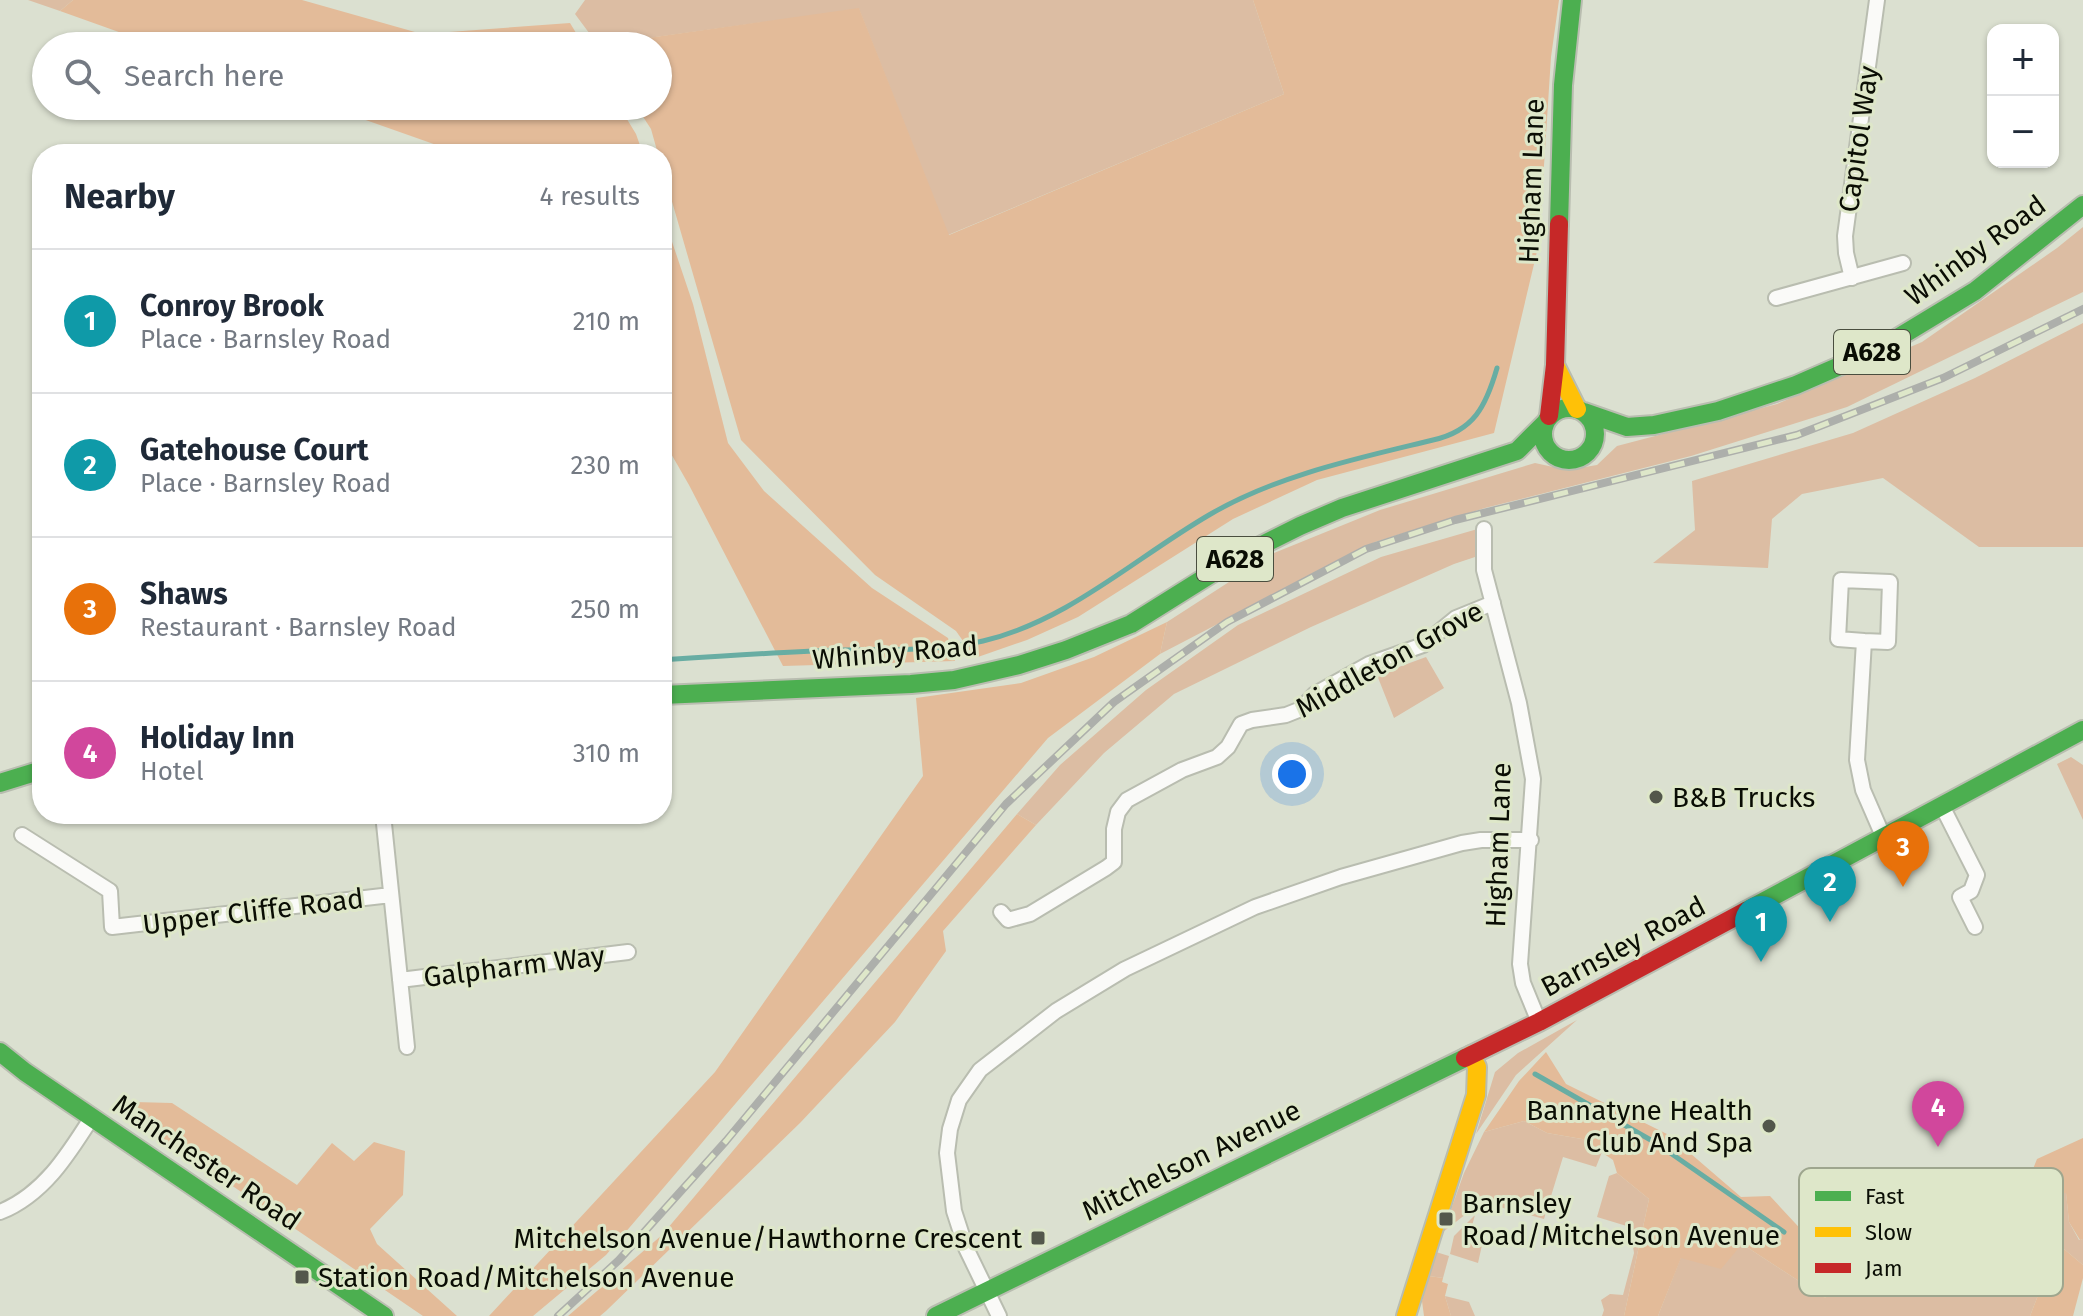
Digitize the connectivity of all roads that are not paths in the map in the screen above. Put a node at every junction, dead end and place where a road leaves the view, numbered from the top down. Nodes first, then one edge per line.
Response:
1 (1572, 0) edge
2 (1877, 0) edge
3 (2083, 205) edge
4 (1903, 263) dead end
5 (1852, 278) junction
6 (1776, 298) dead end
7 (1555, 365) junction
8 (1581, 410) junction
9 (1547, 420) junction
10 (1627, 427) junction
11 (1590, 450) junction
12 (1517, 451) junction
13 (1563, 460) junction
14 (1484, 529) dead end
15 (1493, 603) junction
16 (1864, 641) junction
17 (672, 695) edge
18 (2081, 735) edge
19 (32, 773) edge
20 (0, 783) edge
21 (1942, 806) junction
22 (384, 824) edge
23 (22, 835) dead end
24 (1883, 836) junction
25 (1531, 840) junction
26 (391, 895) junction
27 (1001, 912) dead end
28 (1975, 927) dead end
29 (628, 952) dead end
30 (400, 980) junction
31 (1539, 1022) junction
32 (407, 1047) dead end
33 (0, 1052) edge
34 (1471, 1055) junction
35 (92, 1117) junction
36 (0, 1212) edge
37 (987, 1291) junction
38 (384, 1316) edge
39 (936, 1316) edge
40 (999, 1316) edge
41 (1406, 1316) edge

1 - 7 main road, Higham Lane
2 - 5 street, Capitol Way
3 - 10 main road, Whinby Road / A628
4 - 5 street
5 - 6 street
7 - 8 main road, Higham Lane
7 - 9 main road, Higham Lane
8 - 9 main road
8 - 10 main road, Whinby Road / A628
8 - 11 main road
9 - 12 main road, Whinby Road / A628
9 - 13 main road
10 - 11 main road, Whinby Road / A628
11 - 13 main road, Whinby Road / A628
12 - 13 main road, Whinby Road / A628
12 - 17 main road, Whinby Road / A628
14 - 15 street, Higham Lane
15 - 25 street, Higham Lane
15 - 27 street, Middleton Grove
16 - 16 street
16 - 24 street
18 - 21 main road, Barnsley Road
19 - 20 main road
21 - 24 main road, Barnsley Road
21 - 28 street
22 - 26 street, Upper Cliffe Road
23 - 26 street, Upper Cliffe Road
24 - 31 main road, Barnsley Road
25 - 31 street, Higham Lane
25 - 37 street
26 - 30 street, Upper Cliffe Road
29 - 30 street, Galpharm Way
30 - 32 street, Upper Cliffe Road
31 - 34 main road, Barnsley Road
33 - 35 main road, Manchester Road
34 - 37 main road, Mitchelson Avenue
34 - 41 main road
35 - 36 street
35 - 38 main road, Manchester Road
37 - 39 main road, Mitchelson Avenue
37 - 40 street

